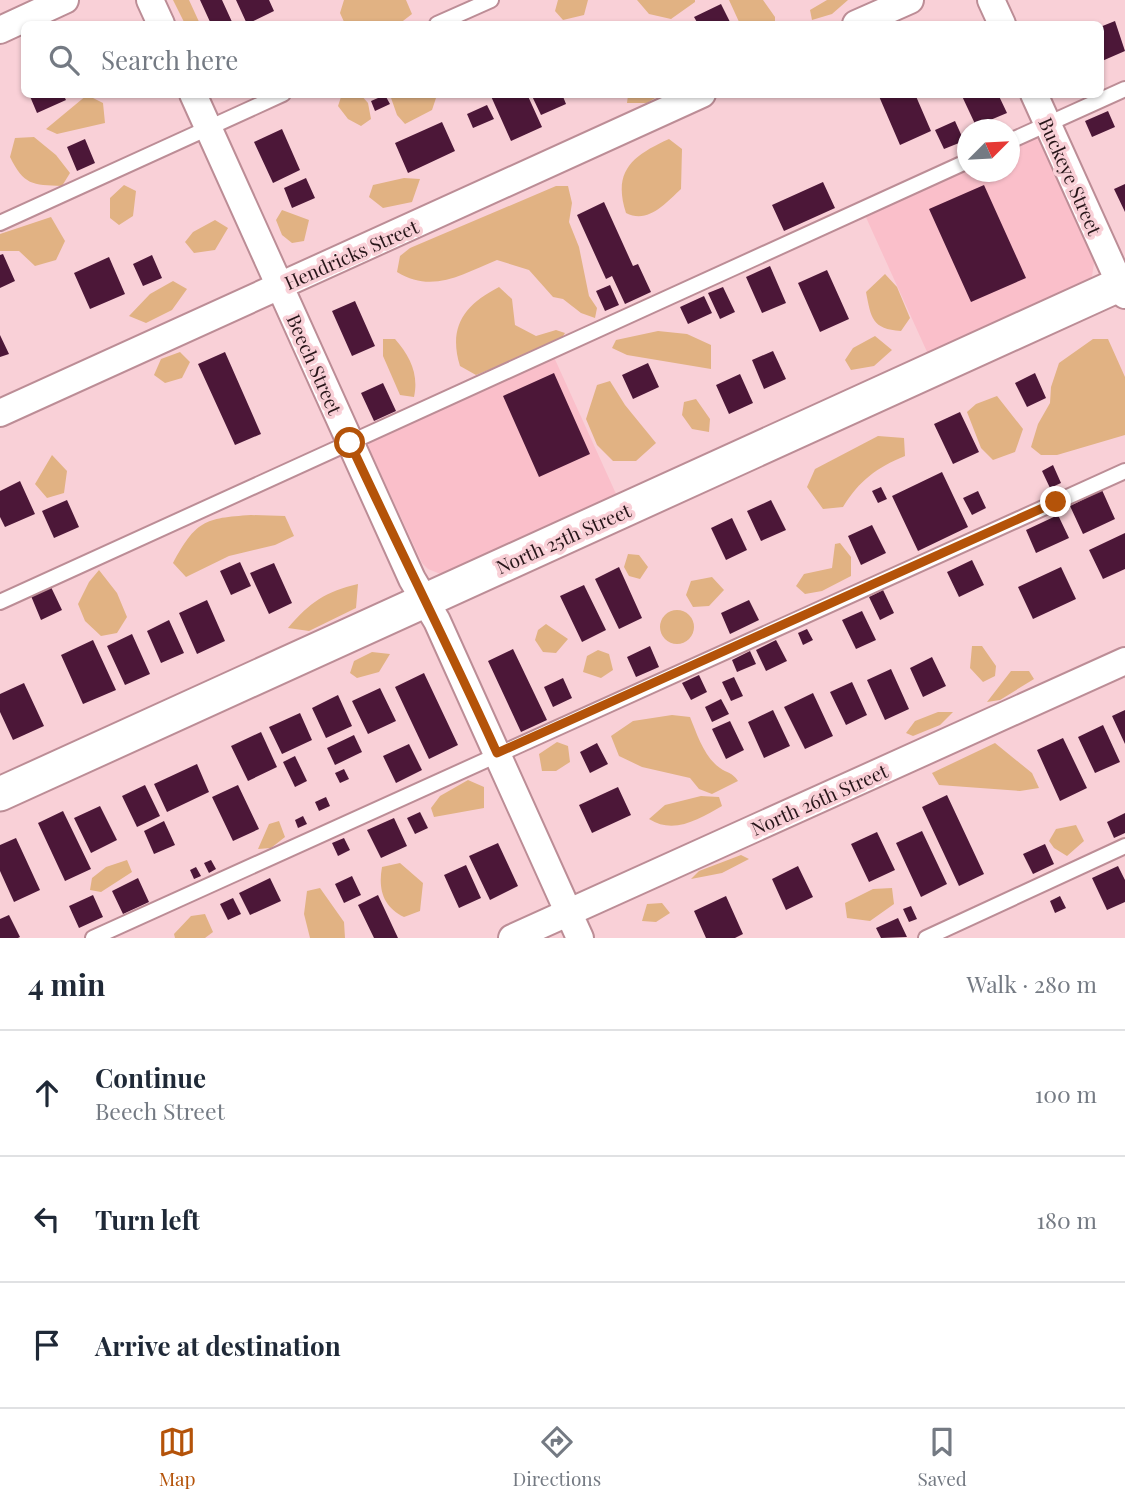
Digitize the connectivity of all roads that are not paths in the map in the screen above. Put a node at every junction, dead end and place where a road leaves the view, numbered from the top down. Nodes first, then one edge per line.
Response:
1 (65, 0) edge
2 (150, 0) edge
3 (491, 0) edge
4 (910, 0) edge
5 (991, 0) edge
6 (160, 21) edge
7 (444, 21) edge
8 (863, 21) edge
9 (1001, 21) edge
10 (0, 30) edge
11 (1125, 89) edge
12 (194, 98) edge
13 (274, 98) edge
14 (693, 98) edge
15 (1036, 98) edge
16 (1048, 124) junction
17 (208, 129) junction
18 (1020, 137) edge
19 (957, 166) edge
20 (0, 223) edge
21 (279, 286) junction
22 (1123, 287) edge
23 (0, 413) edge
24 (350, 443) junction
25 (1125, 471) edge
26 (425, 600) junction
27 (0, 602) edge
28 (1125, 661) edge
29 (497, 753) junction
30 (0, 794) edge
31 (1125, 846) edge
32 (569, 912) junction
33 (93, 938) edge
34 (512, 938) edge
35 (580, 938) edge
36 (926, 938) edge

1 - 10 street
2 - 6 street
3 - 7 lane
4 - 8 street
5 - 9 street
11 - 16 lane
12 - 17 street, Beech Street
13 - 17 lane
14 - 21 street, Hendricks Street
15 - 16 street, Buckeye Street
16 - 18 lane
16 - 22 street, Buckeye Street
17 - 20 lane
17 - 21 street, Beech Street
19 - 24 lane
21 - 23 street, Hendricks Street
21 - 24 street, Beech Street
22 - 26 street, North 25th Street
24 - 26 street, Beech Street
24 - 27 lane
25 - 29 lane
26 - 29 street, Beech Street
26 - 30 street, North 25th Street
28 - 32 street, North 26th Street
29 - 32 street, Beech Street
29 - 33 lane
31 - 36 lane
32 - 34 street, North 26th Street
32 - 35 street, Beech Street

